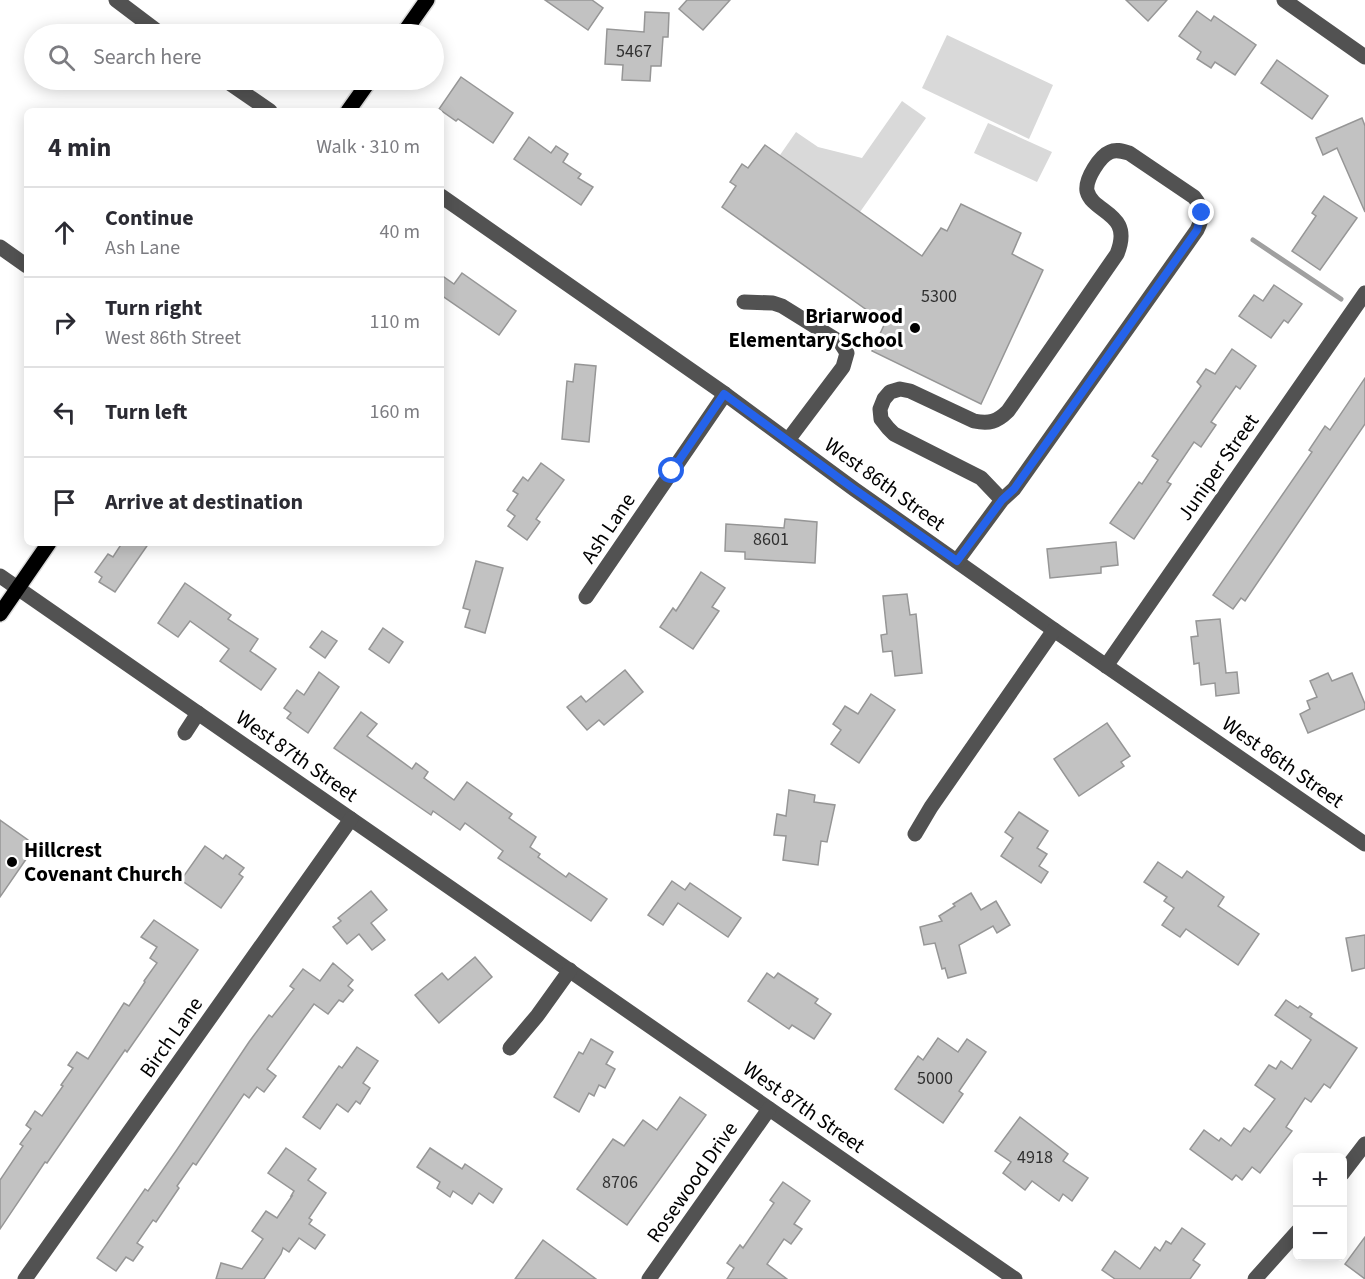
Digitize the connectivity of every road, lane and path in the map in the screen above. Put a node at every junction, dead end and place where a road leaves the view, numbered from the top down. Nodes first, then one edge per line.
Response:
1 (116, 0) edge
2 (427, 0) edge
3 (1284, 0) edge
4 (148, 24) edge
5 (410, 24) edge
6 (1365, 57) edge
7 (240, 90) edge
8 (363, 90) edge
9 (266, 108) edge
10 (350, 108) edge
11 (444, 198) edge
12 (0, 247) edge
13 (24, 264) edge
14 (1365, 293) edge
15 (744, 302) dead end
16 (724, 394) junction
17 (788, 440) junction
18 (1002, 500) junction
19 (47, 546) edge
20 (957, 561) junction
21 (0, 576) edge
22 (18, 589) junction
23 (586, 597) dead end
24 (0, 614) edge
25 (1054, 630) junction
26 (1106, 666) junction
27 (198, 713) junction
28 (185, 733) dead end
29 (351, 819) junction
30 (915, 834) dead end
31 (1365, 844) edge
32 (570, 970) junction
33 (510, 1048) dead end
34 (769, 1109) junction
35 (1365, 1144) edge
36 (1347, 1167) edge
37 (1293, 1237) edge
38 (25, 1279) edge
39 (649, 1279) edge
40 (1015, 1279) edge
41 (1256, 1279) edge

1 - 4 street
2 - 5 main road
3 - 6 street
7 - 9 street
8 - 10 main road
11 - 16 street, West 86th Street
12 - 13 street
14 - 26 street, Juniper Street
15 - 17 street
16 - 17 street, West 86th Street
16 - 23 street, Ash Lane
17 - 20 street, West 86th Street
18 - 18 street
18 - 20 street
19 - 22 main road
20 - 25 street, West 86th Street
21 - 22 street, West 87th Street
22 - 24 main road
22 - 27 street, West 87th Street
25 - 26 street, West 86th Street
25 - 30 street
26 - 31 street, West 86th Street
27 - 28 street
27 - 29 street, West 87th Street
29 - 32 street, West 87th Street
29 - 38 street, Birch Lane
32 - 33 street
32 - 34 street, West 87th Street
34 - 39 street, Rosewood Drive
34 - 40 street, West 87th Street
35 - 36 street
37 - 41 street

